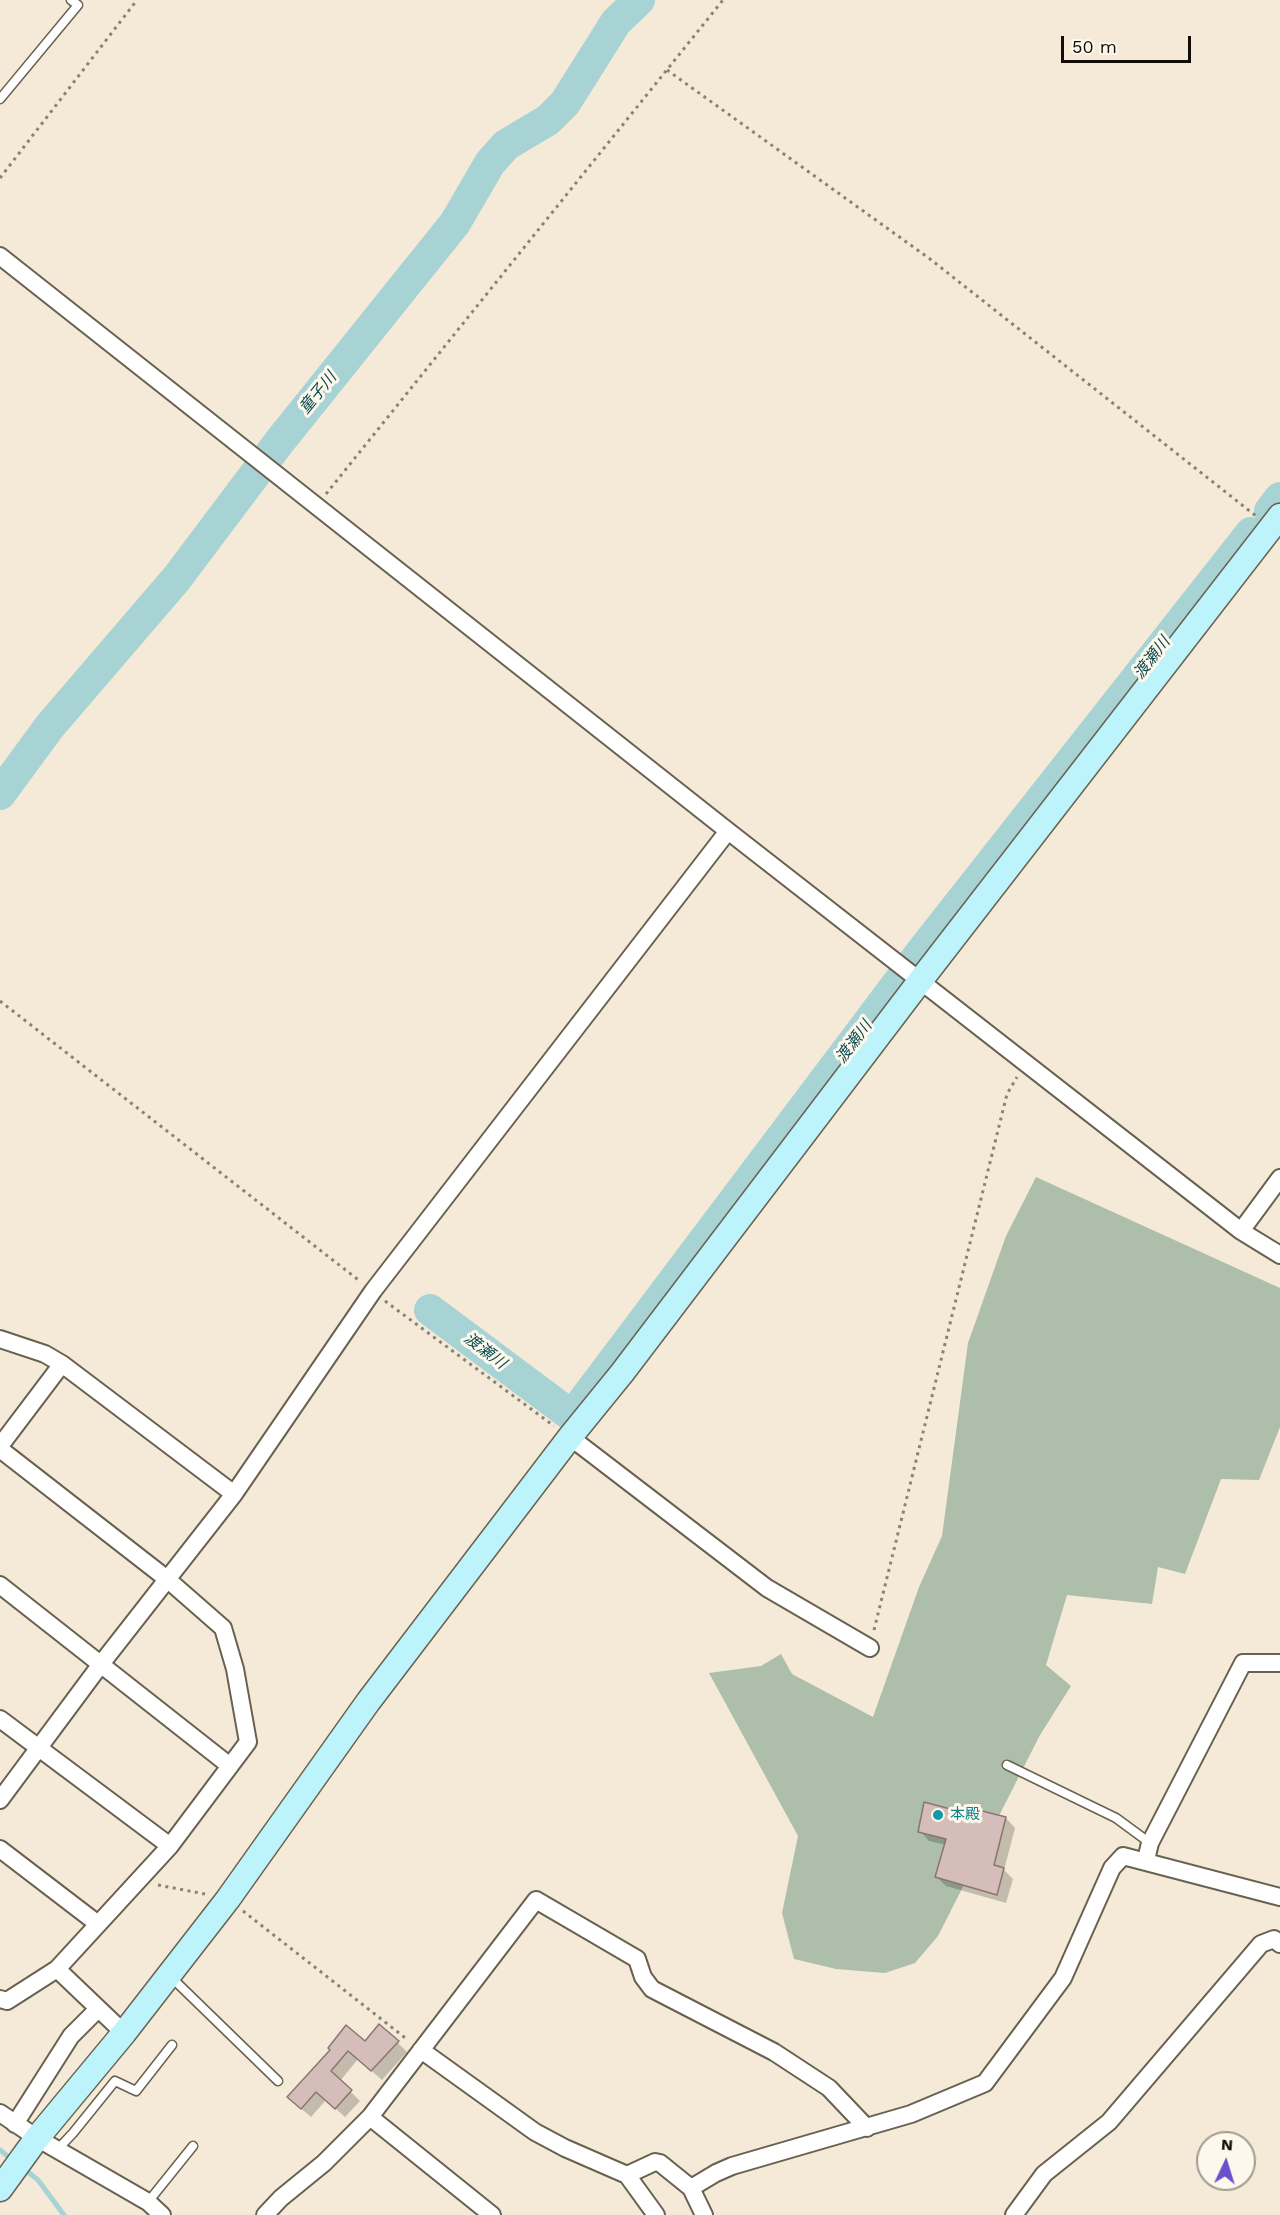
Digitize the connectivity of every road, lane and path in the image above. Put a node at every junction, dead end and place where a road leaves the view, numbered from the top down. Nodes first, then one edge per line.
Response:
1 (71, 0) edge
2 (137, 0) edge
3 (723, 0) edge
4 (667, 70) junction
5 (0, 99) edge
6 (0, 178) edge
7 (0, 256) edge
8 (316, 506) junction
9 (1277, 526) edge
10 (728, 831) junction
11 (920, 981) junction
12 (0, 1001) edge
13 (1025, 1062) junction
14 (1280, 1178) edge
15 (1241, 1231) junction
16 (1280, 1255) edge
17 (373, 1292) junction
18 (0, 1339) edge
19 (62, 1364) junction
20 (570, 1437) junction
21 (0, 1447) edge
22 (234, 1494) junction
23 (167, 1579) junction
24 (0, 1585) edge
25 (870, 1648) joint
26 (101, 1664) junction
27 (1280, 1664) edge
28 (0, 1719) edge
29 (38, 1750) junction
30 (1007, 1765) dead end
31 (230, 1766) junction
32 (0, 1800) edge
33 (1150, 1843) junction
34 (170, 1846) junction
35 (0, 1849) edge
36 (1146, 1860) junction
37 (138, 1880) junction
38 (1280, 1897) edge
39 (228, 1899) junction
40 (98, 1924) junction
41 (1280, 1944) edge
42 (57, 1969) junction
43 (169, 1975) junction
44 (2, 1998) edge
45 (98, 2008) junction
46 (124, 2033) junction
47 (172, 2045) dead end
48 (421, 2050) junction
49 (278, 2081) dead end
50 (0, 2113) edge
51 (370, 2117) junction
52 (15, 2124) junction
53 (867, 2128) junction
54 (47, 2143) junction
55 (194, 2146) dead end
56 (627, 2175) junction
57 (691, 2188) junction
58 (0, 2189) edge
59 (148, 2202) junction
60 (162, 2215) edge
61 (265, 2215) edge
62 (492, 2215) edge
63 (656, 2215) edge
64 (704, 2215) edge
65 (1014, 2215) edge

1 - 5 lane
2 - 6 path
3 - 4 path
4 - 8 path
4 - 9 path
7 - 8 street
8 - 10 street
9 - 11 street
10 - 11 street
10 - 17 street
11 - 13 street
11 - 20 street
12 - 17 path
13 - 15 street
13 - 25 path
14 - 15 street
15 - 16 street
17 - 20 path
17 - 22 street
18 - 19 street
19 - 21 street
19 - 22 street
20 - 25 street
20 - 39 street
21 - 23 street
22 - 23 street
23 - 26 street
23 - 31 street
24 - 26 street
26 - 29 street
26 - 31 street
27 - 33 street
28 - 29 street
29 - 32 street
29 - 34 street
30 - 33 lane
31 - 34 street
33 - 36 street
34 - 37 street
35 - 40 street
36 - 38 street
36 - 53 street
37 - 39 path
37 - 40 street
39 - 43 street
39 - 48 path
40 - 42 street
41 - 65 street
42 - 44 street
42 - 45 street
43 - 46 street
43 - 49 lane
45 - 46 street
45 - 52 street
46 - 54 street
47 - 54 lane
48 - 51 street
48 - 53 street
48 - 56 street
50 - 52 street
51 - 61 street
51 - 62 street
52 - 54 street
53 - 57 street
54 - 58 street
54 - 59 street
55 - 59 lane
56 - 57 street
56 - 63 street
57 - 64 street
59 - 60 street

